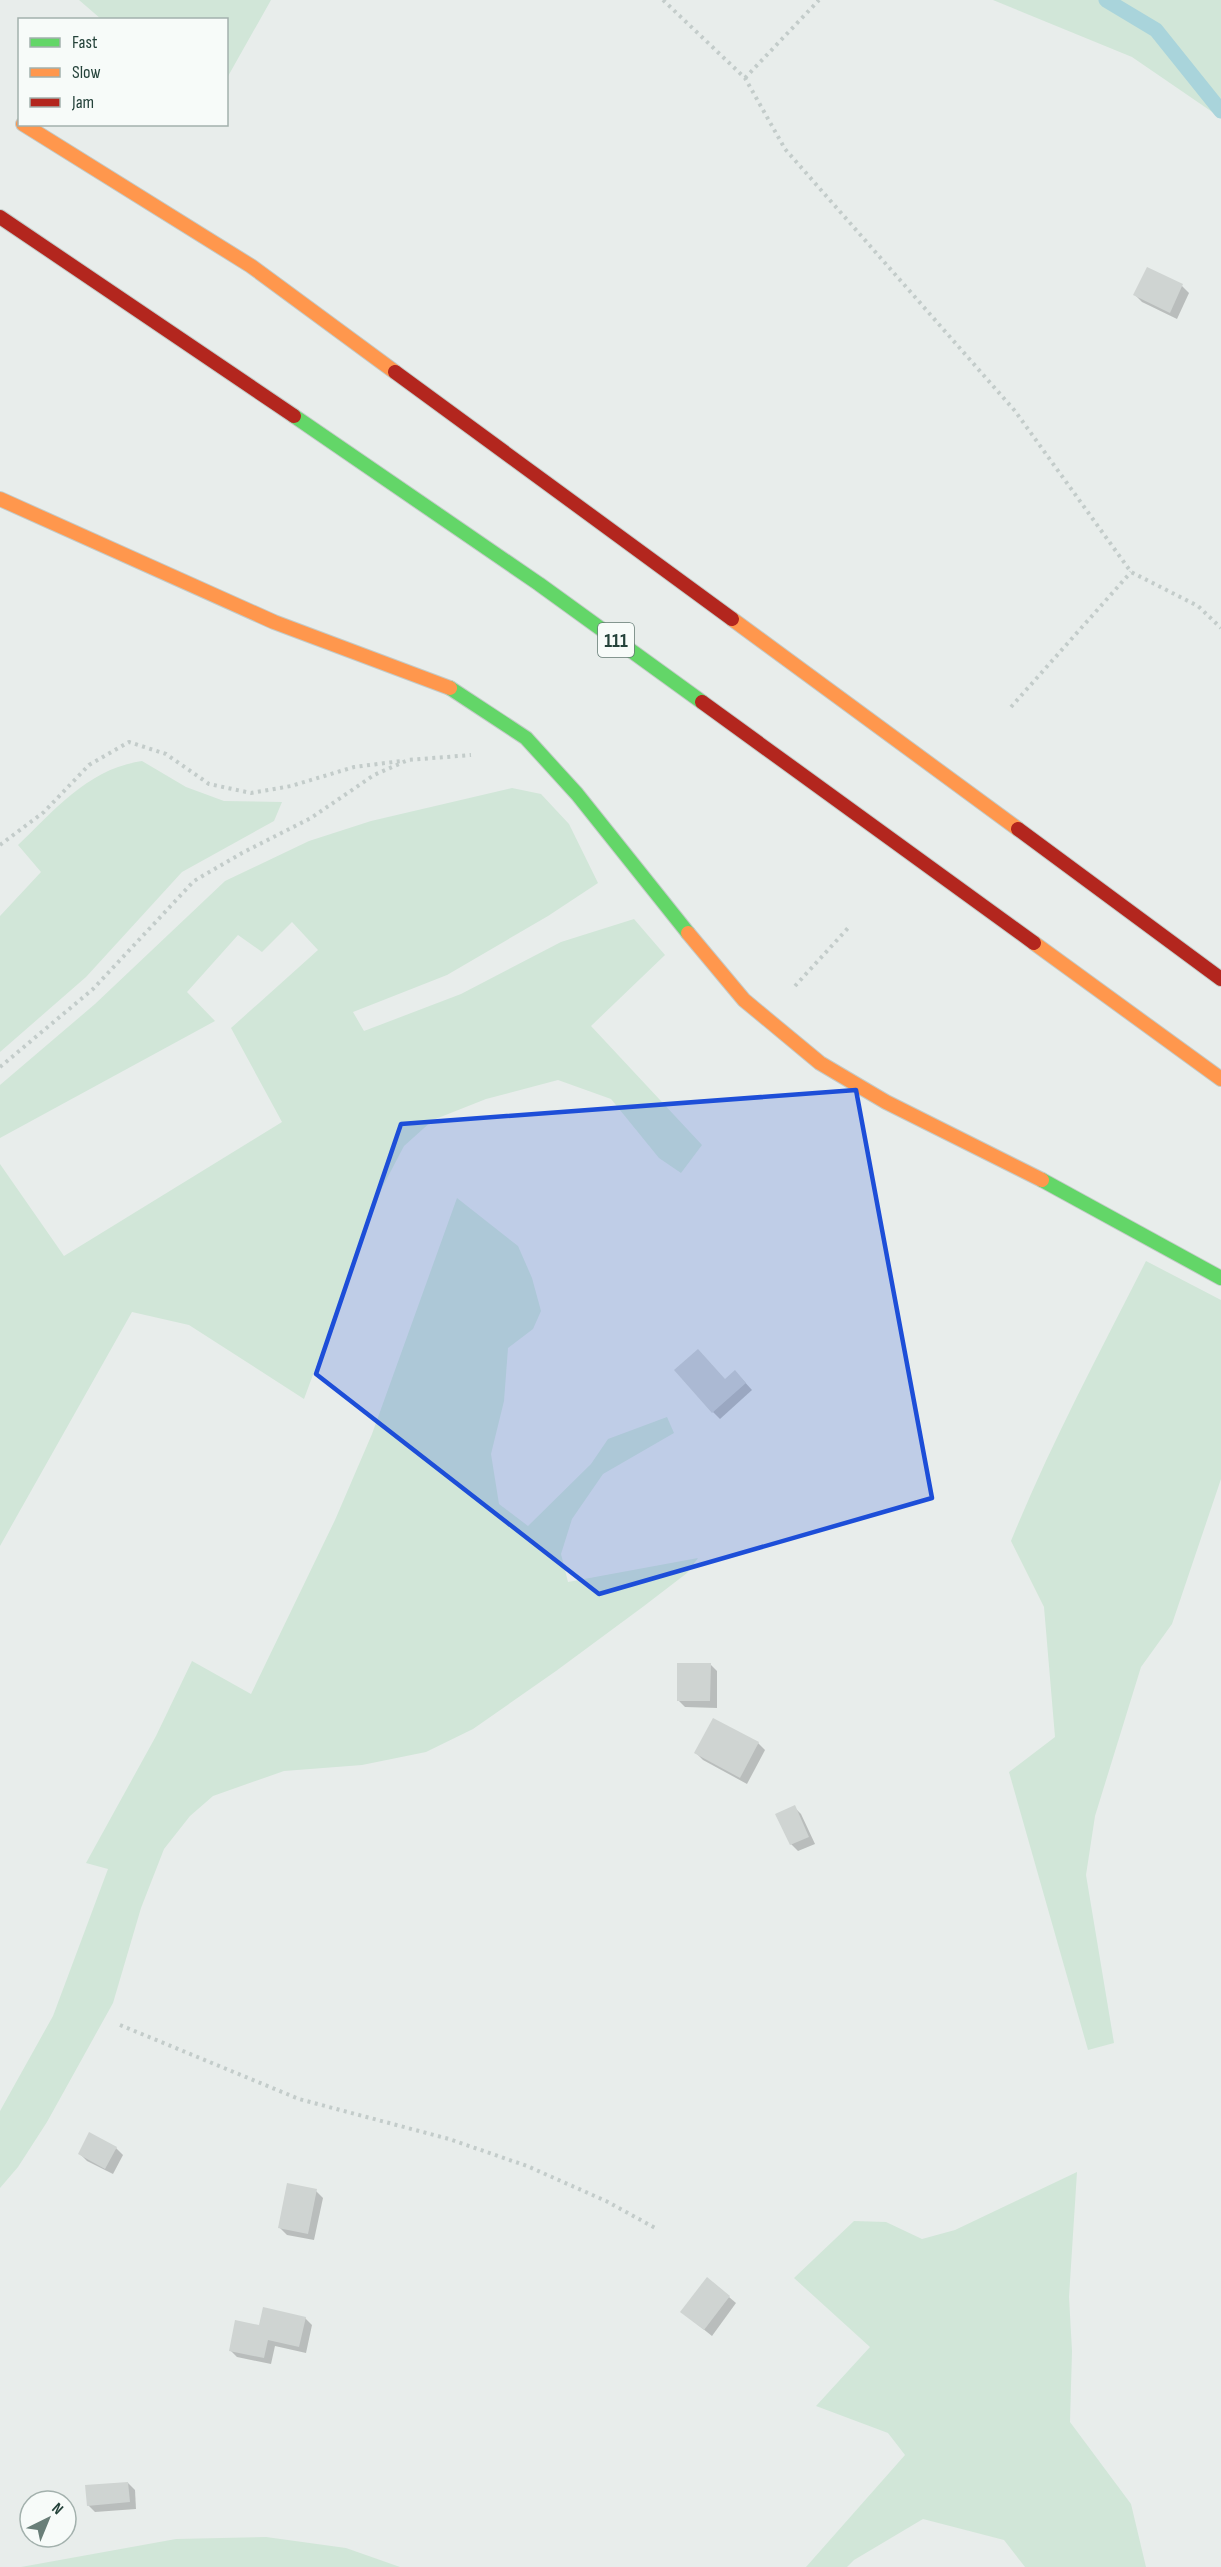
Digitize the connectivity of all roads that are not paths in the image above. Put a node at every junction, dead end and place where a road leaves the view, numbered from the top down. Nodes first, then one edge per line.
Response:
1 (25, 126) edge
2 (0, 218) edge
3 (0, 499) edge
4 (1221, 979) edge
5 (1221, 1079) edge
6 (1221, 1278) edge

1 - 4 main road
2 - 5 main road, 111
3 - 6 main road

